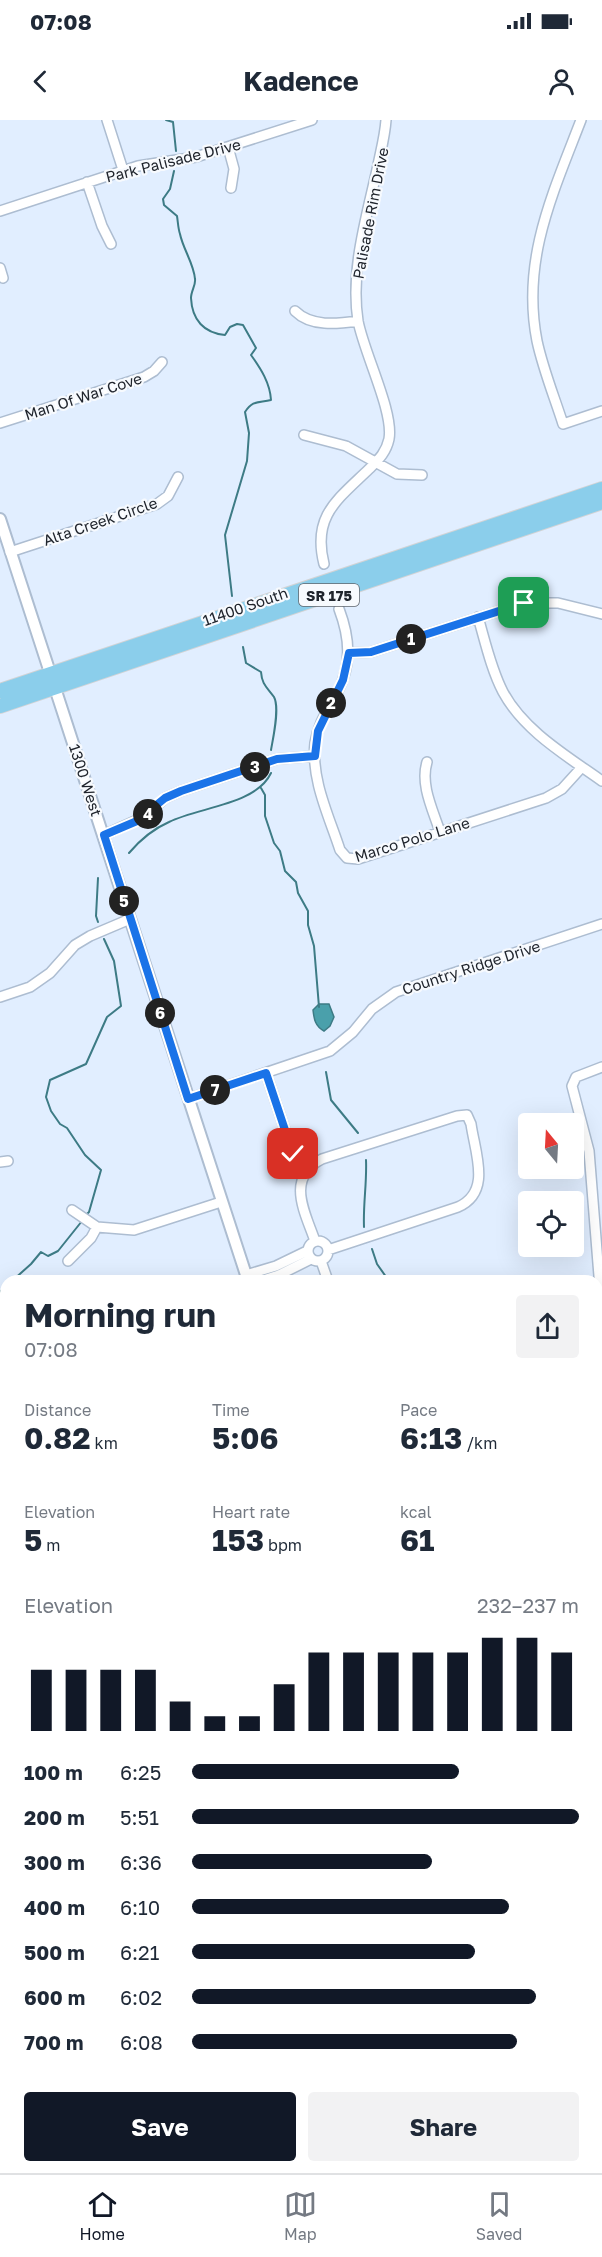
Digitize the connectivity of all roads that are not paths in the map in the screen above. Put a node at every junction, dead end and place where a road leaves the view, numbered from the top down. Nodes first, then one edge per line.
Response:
1 (107, 120) edge
2 (311, 120) edge
3 (387, 120) edge
4 (581, 120) edge
5 (228, 147) junction
6 (123, 170) junction
7 (87, 182) junction
8 (231, 188) dead end
9 (0, 210) edge
10 (111, 244) dead end
11 (294, 311) dead end
12 (358, 321) junction
13 (162, 362) dead end
14 (602, 411) edge
15 (0, 423) edge
16 (304, 435) dead end
17 (375, 463) junction
18 (422, 475) dead end
19 (178, 477) dead end
20 (602, 489) edge
21 (602, 502) edge
22 (0, 519) edge
23 (10, 552) junction
24 (324, 564) dead end
25 (339, 609) dead end
26 (602, 614) edge
27 (478, 617) junction
28 (349, 653) junction
29 (51, 673) junction
30 (55, 687) junction
31 (0, 691) edge
32 (0, 706) edge
33 (315, 756) junction
34 (428, 762) dead end
35 (582, 767) junction
36 (602, 782) edge
37 (440, 832) junction
38 (104, 835) junction
39 (130, 919) junction
40 (602, 924) edge
41 (0, 997) edge
42 (602, 1067) edge
43 (266, 1073) junction
44 (188, 1099) junction
45 (308, 1168) junction
46 (221, 1202) junction
47 (72, 1210) dead end
48 (93, 1224) junction
49 (315, 1241) junction
50 (328, 1250) junction
51 (309, 1255) junction
52 (68, 1261) dead end
53 (321, 1261) junction
54 (246, 1275) edge
55 (254, 1275) edge
56 (279, 1275) edge
57 (326, 1275) edge
58 (599, 1275) edge

1 - 6 street
2 - 5 street, Park Palisade Drive
3 - 12 street, Palisade Rim Drive
4 - 14 street
5 - 6 street, Park Palisade Drive
5 - 8 street
6 - 7 street, Park Palisade Drive
7 - 9 street, Park Palisade Drive
7 - 10 street
11 - 12 street
12 - 17 street, Palisade Rim Drive
13 - 15 street, Man Of War Cove
16 - 17 street
17 - 18 street
17 - 24 street, Palisade Rim Drive
19 - 23 street, Alta Creek Circle
20 - 29 main road, 11400 South / SR 175
21 - 30 main road, 11400 South / SR 175
22 - 23 street, 1300 West
23 - 29 street, 1300 West
25 - 28 street, Marco Polo Lane
26 - 27 street
27 - 28 street
27 - 35 street
28 - 33 street, Marco Polo Lane
29 - 30 street, 1300 West
29 - 31 main road, 11400 South / SR 175
30 - 32 main road, 11400 South / SR 175
30 - 38 street, 1300 West
33 - 37 street, Marco Polo Lane
33 - 38 street
34 - 37 street
35 - 36 street
35 - 37 street, Marco Polo Lane
38 - 39 street, 1300 West
39 - 41 street
39 - 44 street, 1300 West
40 - 43 street, Country Ridge Drive
42 - 58 street
43 - 44 street, Country Ridge Drive
43 - 45 street
44 - 46 street, 1300 West
45 - 49 street
45 - 50 street
46 - 48 street
46 - 54 street, 1300 West
47 - 48 street
48 - 52 street
49 - 50 street
49 - 51 street
50 - 53 street
51 - 53 street
51 - 55 street
51 - 56 street
53 - 57 street

